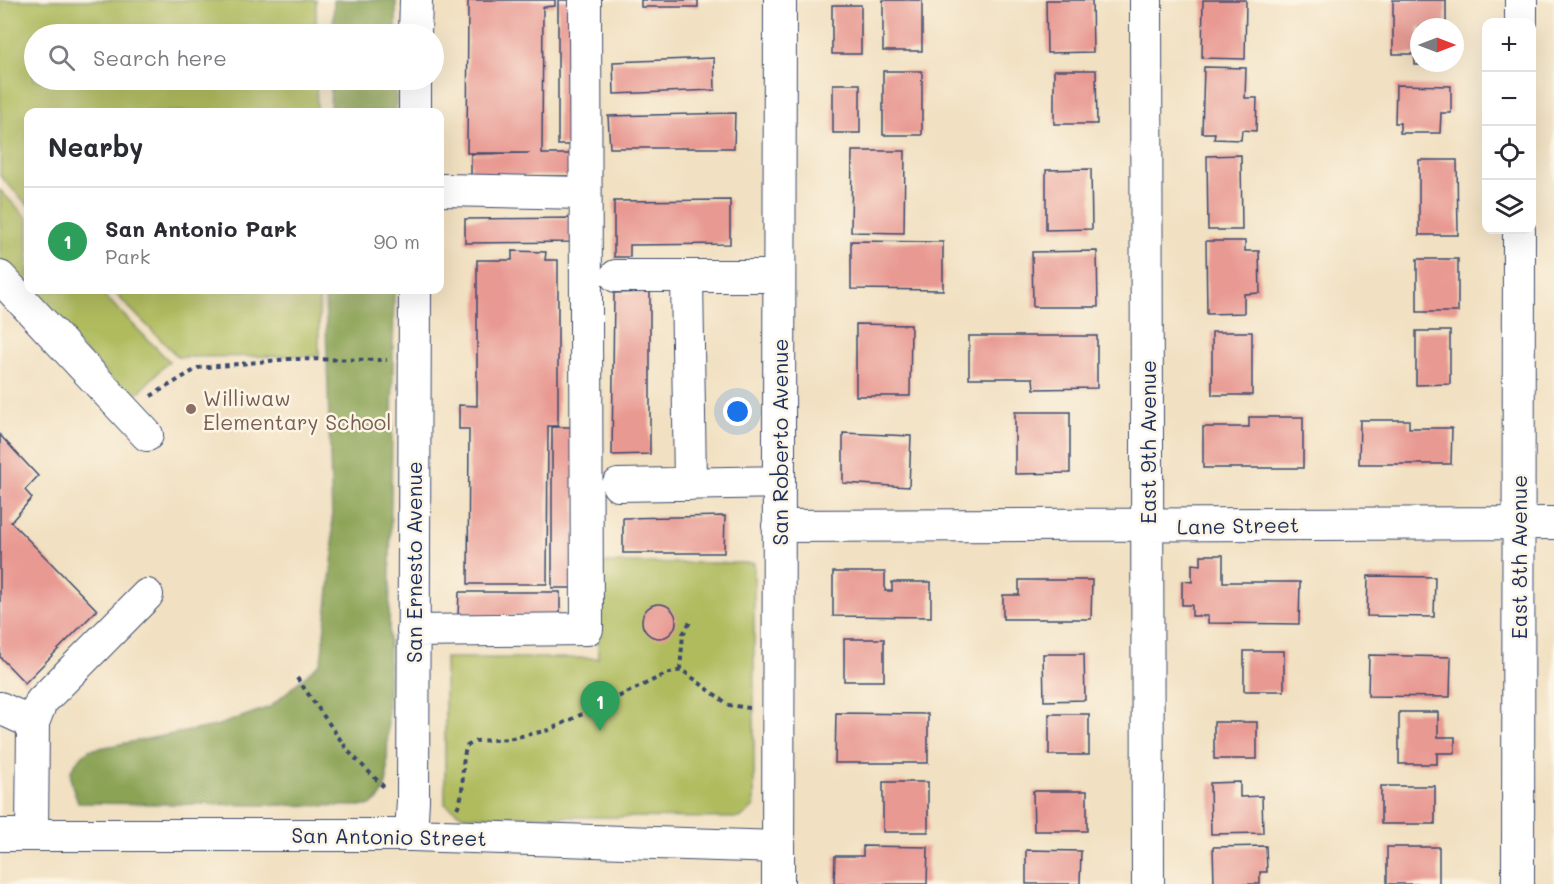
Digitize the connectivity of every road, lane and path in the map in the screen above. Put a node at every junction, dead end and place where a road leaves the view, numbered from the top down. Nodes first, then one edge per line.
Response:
1 (416, 0) edge
2 (585, 0) edge
3 (780, 0) edge
4 (1146, 0) edge
5 (1521, 0) edge
6 (1521, 18) edge
7 (416, 24) edge
8 (415, 90) edge
9 (415, 108) edge
10 (444, 190) edge
11 (585, 193) junction
12 (1520, 234) edge
13 (616, 276) dead end
14 (687, 276) junction
15 (779, 276) junction
16 (0, 277) edge
17 (415, 294) edge
18 (414, 360) junction
19 (125, 413) junction
20 (147, 435) dead end
21 (779, 482) junction
22 (690, 484) junction
23 (618, 485) dead end
24 (1517, 523) junction
25 (1554, 523) edge
26 (778, 526) junction
27 (1147, 526) junction
28 (147, 595) dead end
29 (691, 620) dead end
30 (413, 632) junction
31 (680, 670) junction
32 (297, 678) dead end
33 (0, 708) edge
34 (758, 710) dead end
35 (33, 723) junction
36 (385, 788) dead end
37 (455, 810) dead end
38 (411, 835) junction
39 (0, 836) edge
40 (32, 836) junction
41 (778, 847) junction
42 (778, 884) edge
43 (1148, 884) edge
44 (1518, 884) edge

1 - 7 street
2 - 11 street
3 - 15 street, San Roberto Avenue
4 - 27 street, East 9th Avenue
5 - 6 street
8 - 9 street
10 - 11 street
11 - 30 street
12 - 24 street, East 8th Avenue
13 - 14 street
14 - 15 street
14 - 22 street
15 - 21 street, San Roberto Avenue
16 - 19 street
17 - 18 street, San Ernesto Avenue
18 - 19 path
18 - 30 street, San Ernesto Avenue
19 - 20 street
21 - 22 street
21 - 26 street, San Roberto Avenue
22 - 23 street
24 - 25 street, Lane Street
24 - 27 street, Lane Street
24 - 44 street, East 8th Avenue
26 - 27 street, Lane Street
26 - 41 street, San Roberto Avenue
27 - 43 street, East 9th Avenue
28 - 35 street
29 - 31 path
30 - 38 street, San Ernesto Avenue
31 - 34 path
31 - 37 path
32 - 36 path
33 - 35 street
35 - 40 street
38 - 40 street, San Antonio Street
38 - 41 street, San Antonio Street
39 - 40 street, San Antonio Street
41 - 42 street, San Roberto Avenue

